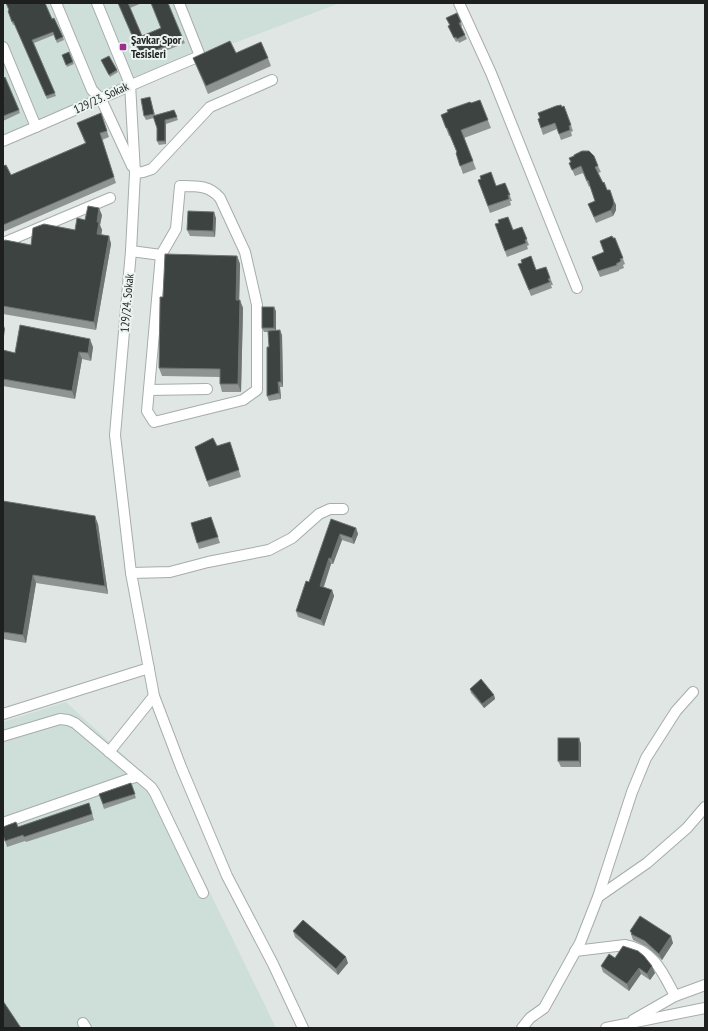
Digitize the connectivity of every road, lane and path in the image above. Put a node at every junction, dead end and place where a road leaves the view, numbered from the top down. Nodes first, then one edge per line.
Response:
1 (56, 3) edge
2 (97, 3) edge
3 (179, 3) edge
4 (459, 3) edge
5 (3, 47) edge
6 (272, 80) dead end
7 (130, 84) junction
8 (101, 98) junction
9 (36, 127) junction
10 (3, 141) edge
11 (135, 172) junction
12 (110, 198) dead end
13 (3, 243) edge
14 (132, 251) junction
15 (161, 255) junction
16 (577, 288) dead end
17 (207, 389) dead end
18 (149, 390) junction
19 (343, 510) dead end
20 (131, 573) junction
21 (149, 668) junction
22 (693, 692) dead end
23 (154, 696) junction
24 (3, 714) edge
25 (3, 736) edge
26 (109, 752) junction
27 (138, 776) junction
28 (705, 807) edge
29 (3, 823) edge
30 (203, 893) dead end
31 (598, 897) junction
32 (575, 951) junction
33 (705, 985) edge
34 (675, 996) junction
35 (705, 1008) edge
36 (626, 1024) junction
37 (303, 1028) edge
38 (522, 1028) edge
39 (606, 1028) edge

1 - 8 street, 129/24. Sokak
2 - 7 street, 129/24. Sokak
3 - 7 street, 129/23. Sokak
4 - 16 street
5 - 9 street
6 - 11 street
7 - 8 street, 129/23. Sokak
7 - 11 street, 129/24. Sokak
8 - 9 street, 129/23. Sokak
8 - 11 street, 129/24. Sokak
9 - 10 street, 129/23. Sokak
11 - 14 street, 129/24. Sokak
12 - 13 street
14 - 15 street
14 - 20 street, 129/24. Sokak
15 - 18 street
15 - 18 street
17 - 18 street
19 - 20 street
20 - 21 street, 129/24. Sokak
21 - 23 street, 129/24. Sokak
21 - 24 street
22 - 31 street
23 - 26 street
23 - 37 street, 129/24. Sokak
25 - 26 street
26 - 27 street
27 - 29 street
27 - 30 street
28 - 31 street
31 - 32 street
32 - 34 street
32 - 38 street
33 - 34 street
34 - 36 street
35 - 36 street
36 - 39 street

